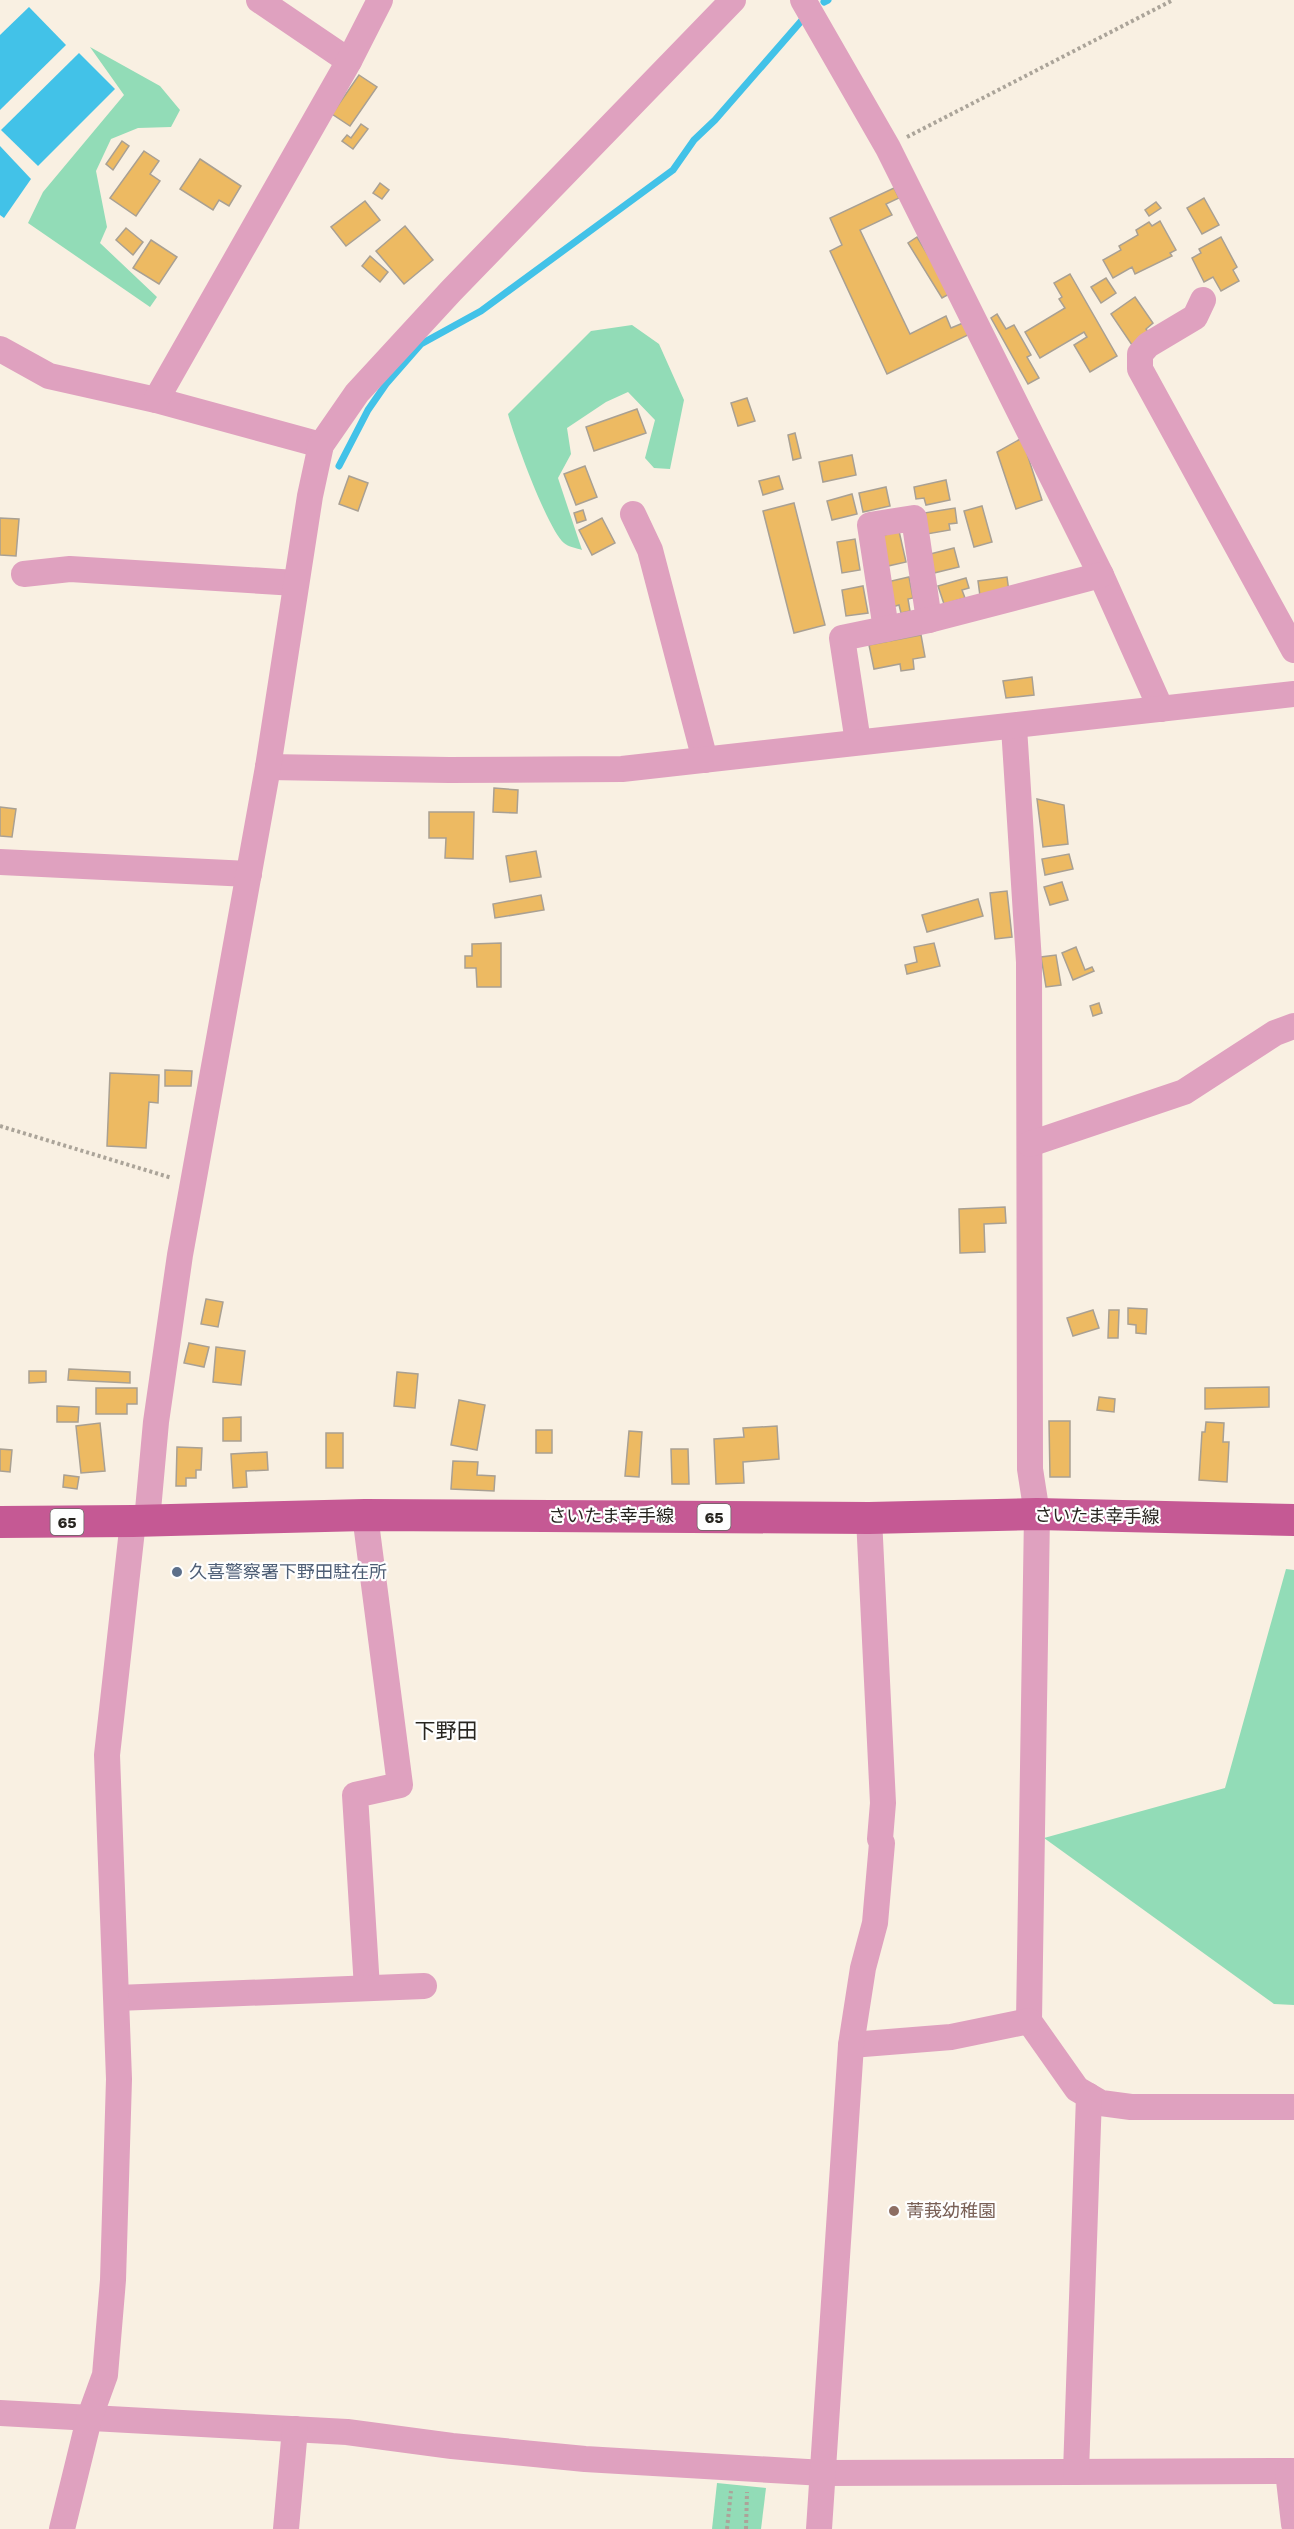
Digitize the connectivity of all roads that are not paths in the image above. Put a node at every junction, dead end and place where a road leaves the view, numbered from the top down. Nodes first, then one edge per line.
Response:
1 (259, 0) edge
2 (380, 0) edge
3 (733, 0) edge
4 (803, 0) edge
5 (349, 61) junction
6 (1203, 300) dead end
7 (0, 349) edge
8 (156, 400) junction
9 (321, 445) junction
10 (633, 514) dead end
11 (24, 574) dead end
12 (1101, 575) junction
13 (296, 584) junction
14 (929, 620) junction
15 (886, 629) junction
16 (1294, 650) edge
17 (1294, 694) edge
18 (1161, 709) junction
19 (1014, 727) junction
20 (858, 742) junction
21 (705, 760) junction
22 (268, 767) junction
23 (0, 862) edge
24 (249, 874) junction
25 (1294, 1026) edge
26 (1030, 1144) junction
27 (1037, 1514) junction
28 (364, 1515) junction
29 (869, 1518) junction
30 (1294, 1520) edge
31 (140, 1521) junction
32 (0, 1522) edge
33 (424, 1986) dead end
34 (367, 1988) junction
35 (117, 1998) junction
36 (1029, 2021) junction
37 (851, 2045) junction
38 (1089, 2096) junction
39 (1294, 2107) edge
40 (0, 2413) edge
41 (89, 2419) junction
42 (296, 2430) junction
43 (1291, 2471) edge
44 (1076, 2472) junction
45 (824, 2473) junction
46 (1294, 2524) edge
47 (62, 2529) edge
48 (286, 2529) edge
49 (819, 2529) edge

1 - 5 street
2 - 5 street
3 - 9 street
4 - 12 street
5 - 8 street
6 - 16 street
7 - 8 street
8 - 9 street
9 - 13 street
10 - 21 street
11 - 13 street
12 - 14 street
12 - 18 street
13 - 22 street
14 - 15 street
14 - 15 street
15 - 20 street
17 - 18 street
18 - 19 street
19 - 20 street
19 - 26 street
20 - 21 street
21 - 22 street
22 - 24 street
23 - 24 street
24 - 31 street
25 - 26 street
26 - 27 street
27 - 29 main road, さいたま幸手線 / 65
27 - 30 main road, さいたま幸手線 / 65
27 - 36 street
28 - 29 main road, さいたま幸手線 / 65
28 - 31 main road, さいたま幸手線 / 65
28 - 34 street
29 - 37 street
31 - 32 main road, さいたま幸手線 / 65
31 - 35 street
33 - 34 street
34 - 35 street
35 - 41 street
36 - 37 street
36 - 38 street
37 - 45 street
38 - 39 street
38 - 44 street
40 - 41 street
41 - 42 street
41 - 47 street
42 - 45 street
42 - 48 street
43 - 44 street
43 - 46 street
44 - 45 street
45 - 49 street

